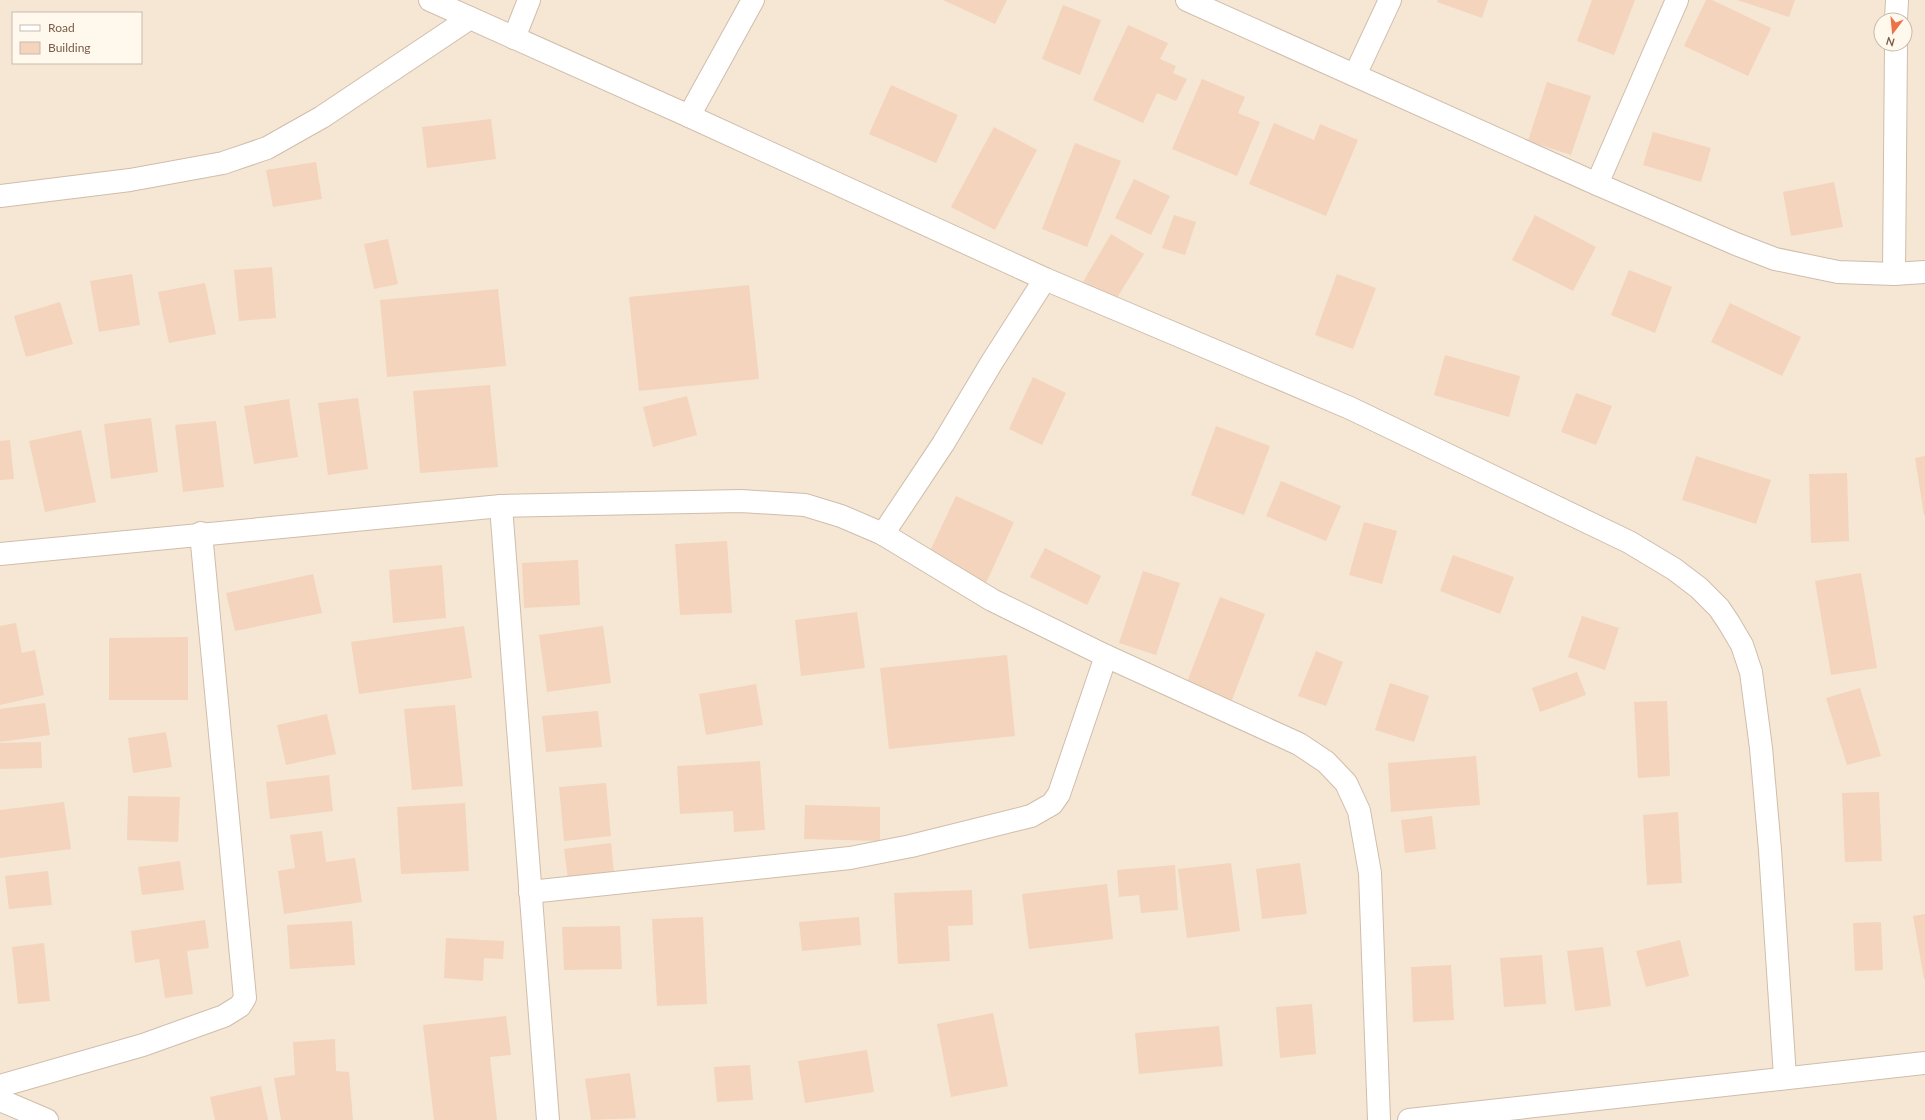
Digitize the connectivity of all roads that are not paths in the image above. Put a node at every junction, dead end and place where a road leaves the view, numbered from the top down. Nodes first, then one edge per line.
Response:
1 (430, 0) edge
2 (529, 0) edge
3 (753, 0) edge
4 (1187, 0) edge
5 (1390, 0) edge
6 (1677, 0) edge
7 (1896, 0) edge
8 (1896, 12) edge
9 (470, 18) junction
10 (514, 38) junction
11 (1896, 52) edge
12 (1355, 75) junction
13 (689, 116) junction
14 (1596, 184) junction
15 (0, 196) edge
16 (1925, 272) edge
17 (1894, 274) junction
18 (1045, 279) junction
19 (501, 506) junction
20 (201, 534) junction
21 (883, 534) junction
22 (0, 554) edge
23 (1106, 656) junction
24 (530, 892) junction
25 (1925, 1063) edge
26 (1785, 1077) junction
27 (0, 1086) edge
28 (0, 1100) edge
29 (47, 1120) edge
30 (548, 1120) edge
31 (1379, 1120) edge
32 (1409, 1120) edge

1 - 9 street
2 - 10 street
3 - 13 street
4 - 12 street
5 - 12 street
6 - 14 street
7 - 8 street
9 - 10 street
9 - 15 street
10 - 13 street
11 - 17 street
12 - 14 street
13 - 18 street
14 - 17 street
16 - 17 street
18 - 21 street
18 - 26 street
19 - 20 street
19 - 21 street
19 - 24 street
20 - 22 street
20 - 27 street
21 - 23 street
23 - 24 street
23 - 31 street
24 - 30 street
25 - 26 street
26 - 32 street
28 - 29 street

